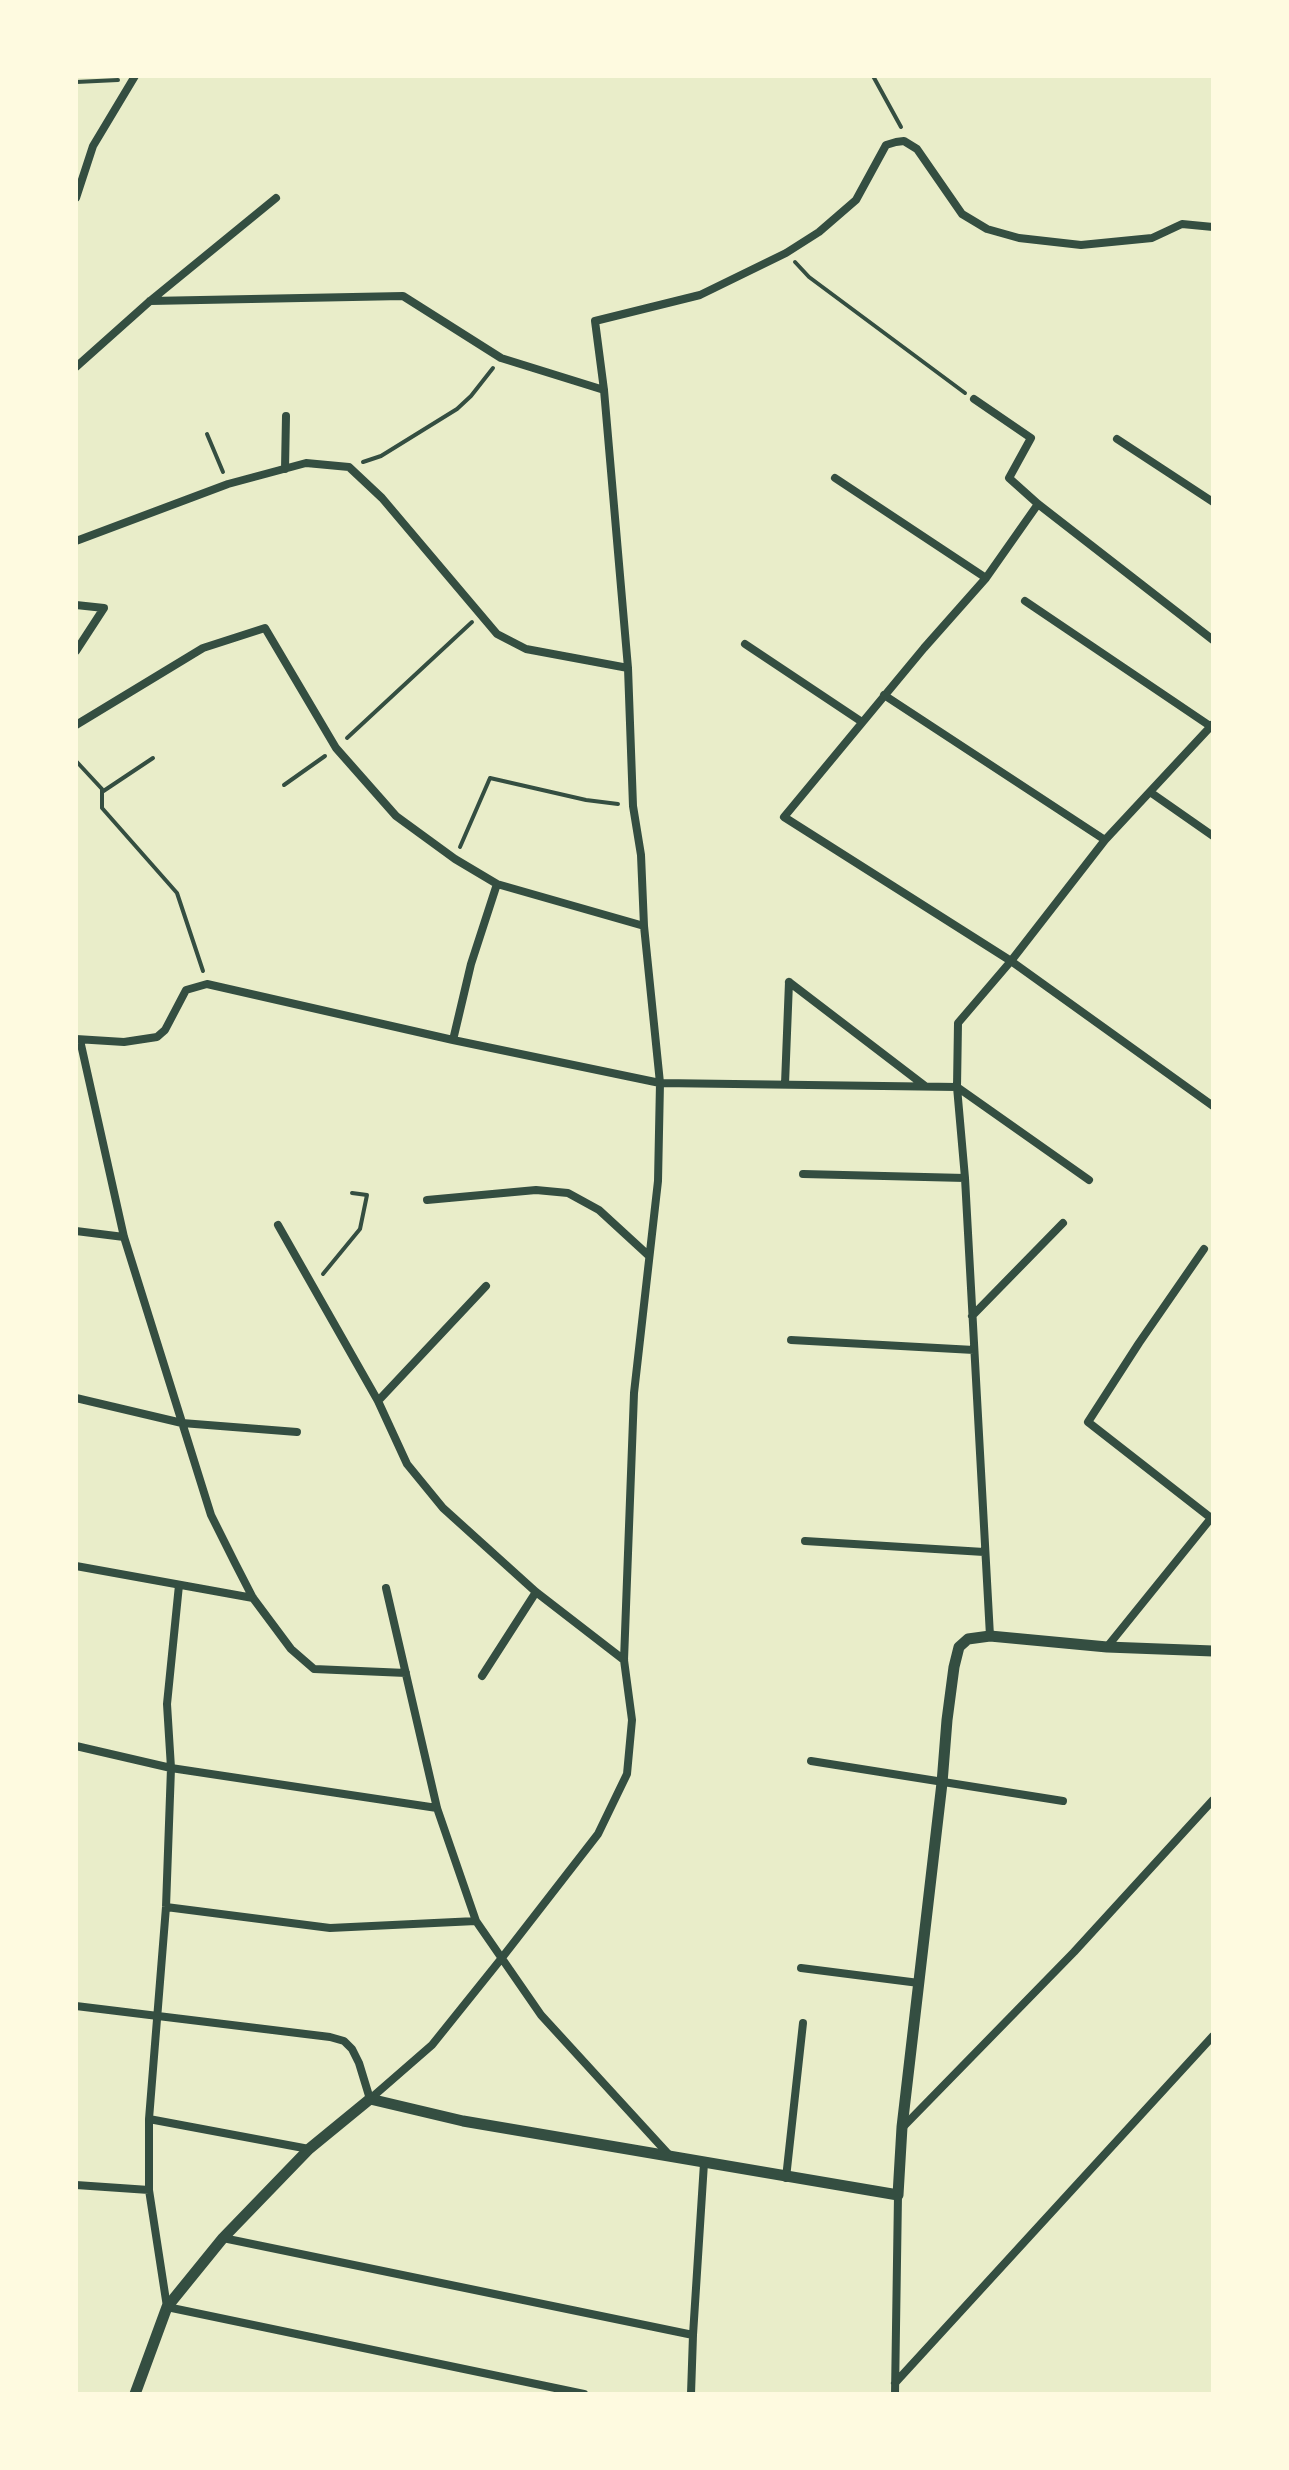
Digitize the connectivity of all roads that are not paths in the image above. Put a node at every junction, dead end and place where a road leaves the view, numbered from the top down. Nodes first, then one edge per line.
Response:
1 (135, 78) edge
2 (76, 198) edge
3 (276, 198) dead end
4 (1213, 227) edge
5 (150, 301) junction
6 (76, 367) edge
7 (604, 390) junction
8 (974, 399) road end
9 (286, 416) dead end
10 (1117, 439) dead end
11 (285, 469) junction
12 (835, 478) dead end
13 (1213, 502) edge
14 (1038, 504) junction
15 (76, 541) edge
16 (986, 578) junction
17 (1025, 601) dead end
18 (76, 605) edge
19 (1213, 640) edge
20 (745, 644) dead end
21 (76, 651) edge
22 (628, 668) junction
23 (884, 695) junction
24 (862, 722) junction
25 (76, 725) edge
26 (1212, 726) edge
27 (1150, 792) junction
28 (1213, 836) edge
29 (1105, 840) junction
30 (497, 884) junction
31 (644, 926) junction
32 (1011, 961) junction
33 (78, 1040) edge
34 (453, 1040) junction
35 (660, 1083) junction
36 (785, 1084) junction
37 (925, 1086) junction
38 (957, 1087) junction
39 (1213, 1106) edge
40 (803, 1174) dead end
41 (965, 1178) junction
42 (1089, 1180) dead end
43 (427, 1200) dead end
44 (1063, 1223) dead end
45 (278, 1225) dead end
46 (76, 1231) edge
47 (124, 1237) junction
48 (1204, 1249) dead end
49 (648, 1255) junction
50 (486, 1286) dead end
51 (972, 1316) junction
52 (791, 1340) dead end
53 (974, 1350) junction
54 (76, 1398) edge
55 (378, 1401) junction
56 (182, 1423) junction
57 (297, 1432) dead end
58 (1212, 1517) edge
59 (805, 1541) dead end
60 (984, 1552) junction
61 (76, 1566) edge
62 (179, 1585) junction
63 (386, 1588) dead end
64 (536, 1592) junction
65 (253, 1598) junction
66 (990, 1636) junction
67 (1107, 1647) junction
68 (1213, 1651) edge
69 (624, 1660) junction
70 (406, 1673) junction
71 (482, 1676) dead end
72 (76, 1746) edge
73 (811, 1761) dead end
74 (171, 1768) junction
75 (942, 1783) junction
76 (1213, 1800) edge
77 (1063, 1801) dead end
78 (437, 1808) junction
79 (166, 1907) junction
80 (476, 1921) junction
81 (501, 1959) junction
82 (801, 1968) dead end
83 (919, 1983) junction
84 (76, 2006) edge
85 (157, 2017) junction
86 (803, 2023) dead end
87 (1213, 2036) edge
88 (370, 2099) junction
89 (149, 2119) junction
90 (902, 2127) junction
91 (309, 2149) junction
92 (672, 2158) junction
93 (704, 2163) junction
94 (786, 2178) junction
95 (76, 2185) edge
96 (149, 2190) junction
97 (898, 2195) junction
98 (223, 2238) junction
99 (167, 2307) junction
100 (693, 2335) junction
101 (895, 2383) junction
102 (135, 2394) edge
103 (584, 2394) edge
104 (691, 2394) edge
105 (895, 2394) edge

1 - 2 street
3 - 5 street
4 - 7 street
5 - 6 street
5 - 7 street
7 - 22 street
8 - 14 street
9 - 11 street
10 - 13 street
11 - 15 street
11 - 22 street
12 - 16 street
14 - 16 street
14 - 19 street
16 - 23 street
17 - 26 street
18 - 21 street
20 - 24 street
22 - 31 street
23 - 24 street
23 - 29 street
24 - 32 street
25 - 30 street
26 - 27 street
27 - 28 street
27 - 29 street
29 - 32 street
30 - 31 street
30 - 34 street
31 - 35 street
32 - 38 street
32 - 39 street
33 - 34 street
33 - 47 street
34 - 35 street
35 - 36 street
35 - 49 street
36 - 37 street
36 - 37 street
37 - 38 street
38 - 41 street
38 - 42 street
40 - 41 street
41 - 51 street
43 - 49 street
44 - 51 street
45 - 55 street
46 - 47 street
47 - 56 street
48 - 58 street
49 - 69 street
50 - 55 street
51 - 53 street
52 - 53 street
53 - 60 street
54 - 56 street
55 - 64 street
56 - 57 street
56 - 65 street
58 - 67 street
59 - 60 street
60 - 66 street
61 - 62 street
62 - 65 street
62 - 74 street
63 - 70 street
64 - 69 street
64 - 71 street
65 - 70 street
66 - 67 street
66 - 75 street
67 - 68 street
69 - 81 street
70 - 78 street
72 - 74 street
73 - 75 street
74 - 78 street
74 - 79 street
75 - 77 street
75 - 83 street
76 - 90 street
78 - 80 street
79 - 80 street
79 - 85 street
80 - 81 street
81 - 88 street
81 - 92 street
82 - 83 street
83 - 90 street
84 - 85 street
85 - 88 street
85 - 89 street
86 - 94 street
87 - 101 street
88 - 91 street
88 - 92 street
89 - 91 street
89 - 96 street
90 - 97 street
91 - 98 street
92 - 93 street
93 - 94 street
93 - 100 street
94 - 97 street
95 - 96 street
96 - 99 street
97 - 101 street
98 - 99 street
98 - 100 street
99 - 102 street
99 - 103 street
100 - 104 street
101 - 105 street

